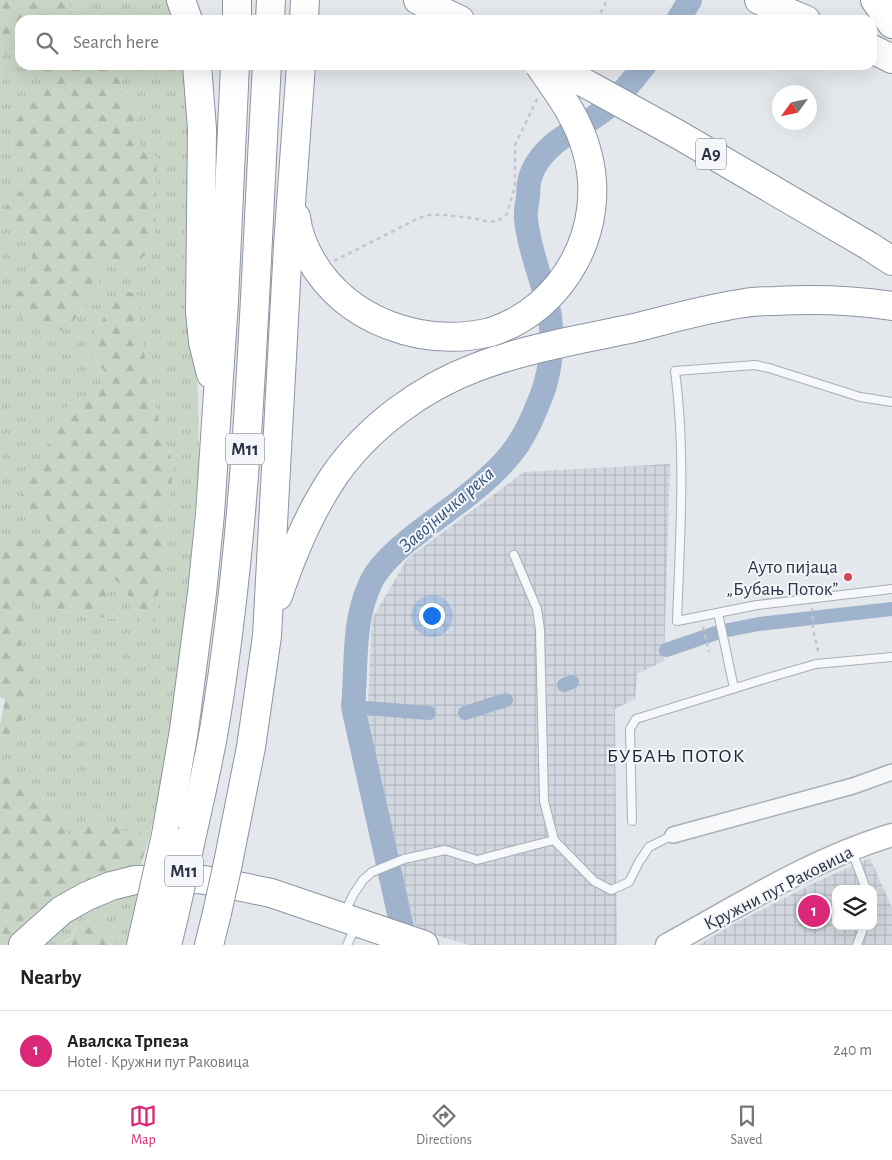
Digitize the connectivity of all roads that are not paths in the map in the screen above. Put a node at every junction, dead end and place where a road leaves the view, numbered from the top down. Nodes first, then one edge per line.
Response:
1 (181, 0) edge
2 (237, 0) edge
3 (271, 0) edge
4 (306, 0) edge
5 (418, 0) edge
6 (759, 0) edge
7 (875, 0) edge
8 (186, 15) edge
9 (236, 15) edge
10 (270, 15) edge
11 (304, 15) edge
12 (450, 15) edge
13 (794, 15) edge
14 (892, 24) edge
15 (877, 51) edge
16 (892, 58) edge
17 (197, 70) edge
18 (234, 70) edge
19 (267, 70) edge
20 (301, 70) edge
21 (542, 70) edge
22 (561, 70) edge
23 (293, 185) junction
24 (892, 261) edge
25 (892, 306) edge
26 (217, 402) junction
27 (892, 402) edge
28 (514, 555) dead end
29 (892, 589) edge
30 (718, 613) junction
31 (267, 636) junction
32 (892, 657) edge
33 (734, 688) junction
34 (892, 772) edge
35 (632, 820) dead end
36 (673, 835) joint
37 (892, 835) edge
38 (554, 840) junction
39 (851, 849) junction
40 (864, 885) edge
41 (162, 911) junction
42 (349, 929) edge
43 (862, 930) edge
44 (23, 945) edge
45 (141, 945) edge
46 (167, 945) edge
47 (209, 945) edge
48 (424, 945) edge
49 (667, 945) edge
50 (856, 945) edge

1 - 8 highway
2 - 9 highway
3 - 10 highway
4 - 11 highway
5 - 12 highway
6 - 13 highway
7 - 14 highway
15 - 16 highway
17 - 26 highway
18 - 26 highway, M11
19 - 41 highway, M11, bridge
20 - 23 highway
21 - 23 highway, bridge
22 - 24 highway, A9, bridge
23 - 31 highway
25 - 31 highway
26 - 41 highway, M11, bridge
27 - 30 lane
28 - 38 lane
29 - 30 lane
30 - 33 lane
31 - 47 highway, bridge
32 - 33 lane
33 - 35 lane
34 - 36 street
36 - 38 lane
37 - 39 main road, Кружни пут Раковица
38 - 42 lane
39 - 40 lane
39 - 49 main road, Кружни пут Раковица
41 - 45 highway, M11
41 - 46 highway, M11
42 - 44 highway
42 - 48 highway
43 - 50 lane

